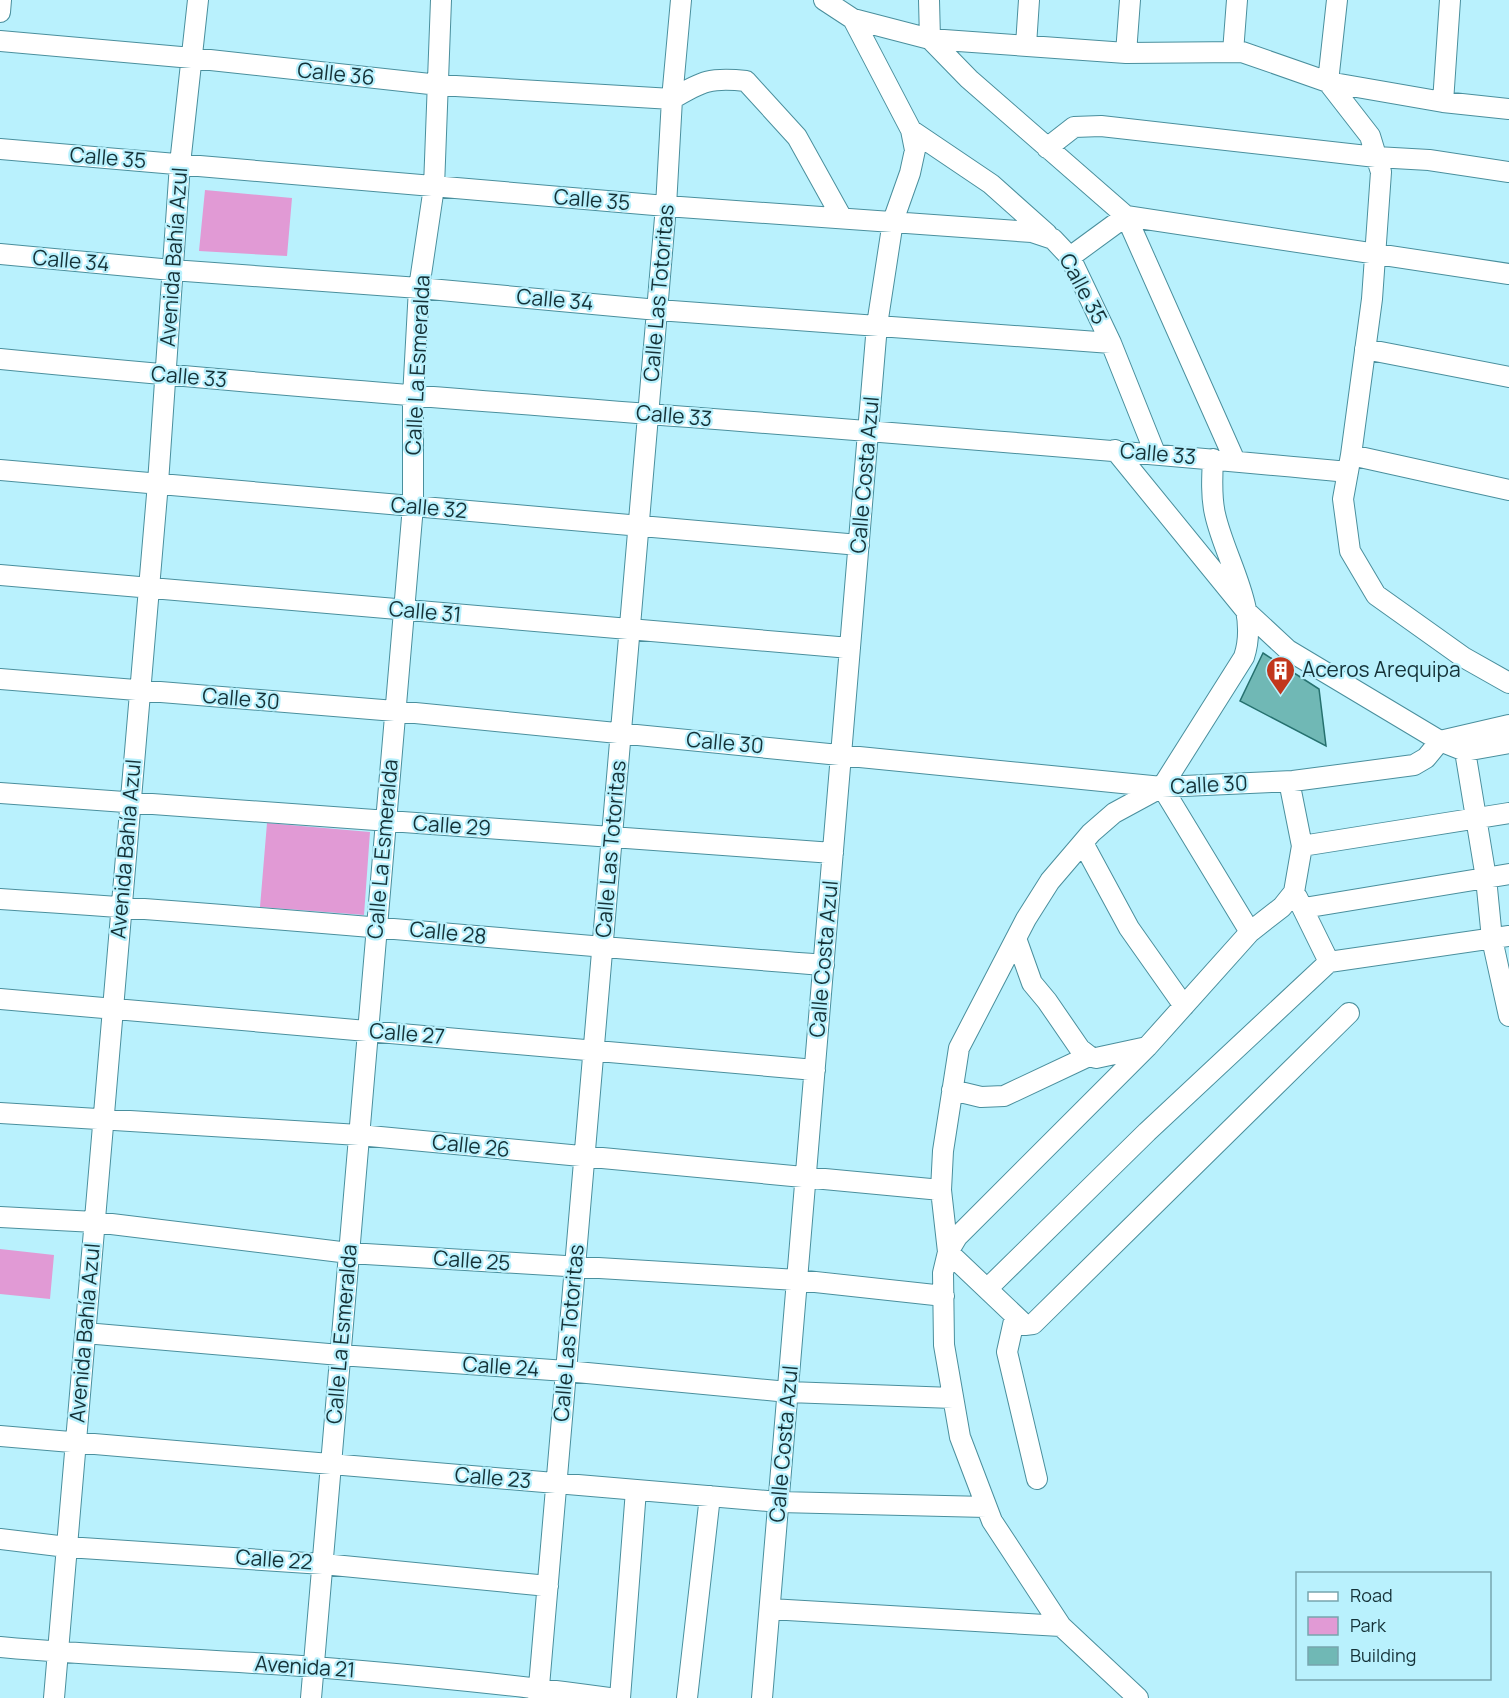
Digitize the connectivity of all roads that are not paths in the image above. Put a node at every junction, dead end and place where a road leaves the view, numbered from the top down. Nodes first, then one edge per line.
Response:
1 (1, 0) edge
2 (198, 0) edge
3 (441, 0) edge
4 (681, 0) edge
5 (824, 0) edge
6 (929, 0) edge
7 (1029, 0) edge
8 (1130, 0) edge
9 (1237, 0) edge
10 (1337, 0) edge
11 (1450, 0) edge
12 (0, 12) edge
13 (853, 19) junction
14 (930, 39) junction
15 (0, 41) edge
16 (1026, 45) junction
17 (1233, 52) junction
18 (1126, 53) junction
19 (192, 58) junction
20 (1328, 82) junction
21 (439, 85) junction
22 (672, 99) junction
23 (1443, 102) junction
24 (1509, 109) edge
25 (912, 130) junction
26 (1047, 148) junction
27 (0, 149) edge
28 (1376, 157) junction
29 (180, 164) junction
30 (1509, 172) edge
31 (434, 187) junction
32 (666, 207) junction
33 (1126, 216) junction
34 (842, 218) junction
35 (893, 221) junction
36 (1053, 239) junction
37 (1375, 254) junction
38 (0, 255) edge
39 (1070, 257) junction
40 (172, 270) junction
41 (1509, 274) edge
42 (419, 288) junction
43 (658, 310) junction
44 (877, 325) junction
45 (1111, 344) junction
46 (1365, 349) junction
47 (0, 359) edge
48 (165, 375) junction
49 (1509, 377) edge
50 (414, 397) junction
51 (649, 414) junction
52 (868, 432) junction
53 (1115, 450) junction
54 (1155, 453) junction
55 (1213, 459) junction
56 (1235, 461) junction
57 (1349, 463) junction
58 (0, 470) edge
59 (158, 483) junction
60 (1509, 490) edge
61 (413, 506) junction
62 (639, 526) junction
63 (859, 546) junction
64 (0, 575) edge
65 (148, 589) junction
66 (404, 611) junction
67 (1247, 612) junction
68 (630, 630) junction
69 (850, 648) junction
70 (0, 680) edge
71 (1509, 683) edge
72 (140, 691) junction
73 (395, 711) junction
74 (1509, 725) edge
75 (621, 734) junction
76 (1440, 741) junction
77 (1509, 743) edge
78 (1464, 751) junction
79 (841, 754) junction
80 (1293, 781) junction
81 (1162, 787) junction
82 (0, 793) edge
83 (130, 802) junction
84 (1509, 813) edge
85 (1476, 819) junction
86 (386, 821) junction
87 (612, 837) junction
88 (1083, 843) junction
89 (1302, 846) junction
90 (833, 853) junction
91 (1509, 874) edge
92 (1486, 878) junction
93 (0, 899) edge
94 (1299, 900) junction
95 (121, 907) junction
96 (377, 927) junction
97 (1250, 932) junction
98 (1500, 938) edge
99 (1017, 941) junction
100 (603, 948) junction
101 (1329, 962) junction
102 (824, 965) junction
103 (1506, 991) edge
104 (0, 999) edge
105 (1184, 1006) junction
106 (113, 1009) junction
107 (1349, 1013) dead end
108 (1509, 1016) edge
109 (368, 1031) junction
110 (1147, 1047) junction
111 (594, 1051) junction
112 (1089, 1056) junction
113 (815, 1070) junction
114 (952, 1090) junction
115 (0, 1113) edge
116 (103, 1120) junction
117 (359, 1135) junction
118 (585, 1158) junction
119 (806, 1177) junction
120 (940, 1190) junction
121 (0, 1217) edge
122 (94, 1222) junction
123 (948, 1252) junction
124 (349, 1253) junction
125 (575, 1268) junction
126 (797, 1280) junction
127 (987, 1289) junction
128 (944, 1296) junction
129 (1015, 1316) junction
130 (85, 1333) junction
131 (340, 1355) junction
132 (566, 1371) junction
133 (788, 1392) junction
134 (953, 1398) junction
135 (0, 1436) edge
136 (76, 1443) junction
137 (331, 1464) junction
138 (1037, 1479) dead end
139 (557, 1483) junction
140 (636, 1490) junction
141 (710, 1496) junction
142 (779, 1502) junction
143 (986, 1507) junction
144 (0, 1539) edge
145 (67, 1547) junction
146 (322, 1564) junction
147 (548, 1586) junction
148 (770, 1609) junction
149 (1061, 1626) junction
150 (0, 1647) edge
151 (58, 1653) junction
152 (314, 1667) junction
153 (538, 1693) edge
154 (54, 1698) edge
155 (311, 1698) edge
156 (609, 1698) edge
157 (621, 1698) edge
158 (687, 1698) edge
159 (762, 1698) edge
160 (1138, 1698) edge

1 - 12 street
2 - 19 street, Avenida Bahía Azul
3 - 21 street, Calle La Esmeralda
4 - 22 street, Calle Las Totoritas
5 - 13 street
6 - 14 street
7 - 16 street
8 - 18 street
9 - 17 street
10 - 20 street
11 - 23 street
13 - 14 street
13 - 25 street
14 - 16 street
14 - 26 street
15 - 19 street, Calle 36
16 - 18 street
17 - 18 street
17 - 20 street
19 - 21 street, Calle 36
19 - 29 street, Avenida Bahía Azul
20 - 23 street
20 - 28 street
21 - 22 street, Calle 36
21 - 31 street, Calle La Esmeralda
22 - 32 street, Calle Las Totoritas
22 - 34 street
23 - 24 street
25 - 35 street, Calle Costa Azul
25 - 36 street
26 - 28 street
26 - 33 street
27 - 29 street, Calle 35
28 - 30 street
28 - 37 street
29 - 31 street, Calle 35
29 - 40 street, Avenida Bahía Azul
31 - 32 street, Calle 35
31 - 42 street, Calle La Esmeralda
32 - 34 street, Calle 35
32 - 43 street, Calle Las Totoritas
33 - 37 street
33 - 39 street
33 - 56 street
34 - 35 street, Calle 35
35 - 36 street, Calle 35
35 - 44 street, Calle Costa Azul
36 - 39 street, Calle 35
37 - 41 street
37 - 46 street
38 - 40 street, Calle 34
39 - 45 street, Calle 35
40 - 42 street, Calle 34
40 - 48 street, Avenida Bahía Azul
42 - 43 street, Calle 34
42 - 50 street, Calle La Esmeralda
43 - 44 street, Calle 34
43 - 51 street, Calle Las Totoritas
44 - 45 street, Calle 34
44 - 52 street, Calle Costa Azul
45 - 54 street, Calle 35
46 - 49 street
46 - 57 street
47 - 48 street, Calle 33
48 - 50 street, Calle 33
48 - 59 street, Avenida Bahía Azul
50 - 51 street, Calle 33
50 - 61 street, Calle La Esmeralda
51 - 52 street, Calle 33
51 - 62 street, Calle Las Totoritas
52 - 53 street, Calle 33
52 - 63 street, Calle Costa Azul
53 - 54 street, Calle 33
53 - 67 street
54 - 55 street, Calle 33
55 - 56 street, Calle 33
55 - 67 street
56 - 57 street, Calle 33
57 - 60 street, Calle 33
57 - 71 street
58 - 59 street, Calle 32
59 - 61 street, Calle 32
59 - 65 street, Avenida Bahía Azul
61 - 62 street, Calle 32
61 - 66 street, Calle La Esmeralda
62 - 63 street, Calle 32
62 - 68 street, Calle Las Totoritas
63 - 69 street, Calle Costa Azul
64 - 65 street, Calle 31
65 - 66 street, Calle 31
65 - 72 street, Avenida Bahía Azul
66 - 68 street, Calle 31
66 - 73 street, Calle La Esmeralda
67 - 76 street
67 - 81 street
68 - 69 street, Calle 31
68 - 75 street, Calle Las Totoritas
69 - 79 street, Calle Costa Azul
70 - 72 street, Calle 30
72 - 73 street, Calle 30
72 - 83 street, Avenida Bahía Azul
73 - 75 street, Calle 30
73 - 86 street, Calle La Esmeralda
74 - 76 street
75 - 79 street, Calle 30
75 - 87 street, Calle Las Totoritas
76 - 78 street
76 - 80 street, Calle 30
77 - 78 street
78 - 85 street
79 - 81 street, Calle 30
79 - 90 street, Calle Costa Azul
80 - 81 street, Calle 30
80 - 89 street
81 - 88 street
81 - 97 street
82 - 83 street, Calle 29
83 - 86 street, Calle 29
83 - 95 street, Avenida Bahía Azul
84 - 85 street
85 - 89 street
85 - 92 street
86 - 87 street, Calle 29
86 - 96 street, Calle La Esmeralda
87 - 90 street, Calle 29
87 - 100 street, Calle Las Totoritas
88 - 99 street
88 - 105 street
89 - 94 street
90 - 102 street, Calle Costa Azul
91 - 92 street
92 - 94 street
92 - 98 street
93 - 95 street, Calle 28
94 - 97 street
94 - 101 street
95 - 96 street, Calle 28
95 - 106 street, Avenida Bahía Azul
96 - 100 street, Calle 28
96 - 109 street, Calle La Esmeralda
97 - 105 street
98 - 101 street
98 - 103 street
99 - 112 street
99 - 114 street
100 - 102 street, Calle 28
100 - 111 street, Calle Las Totoritas
101 - 127 street
102 - 113 street, Calle Costa Azul
103 - 108 street
104 - 106 street, Calle 27
105 - 110 street
106 - 109 street, Calle 27
106 - 116 street, Avenida Bahía Azul
107 - 129 street
109 - 111 street, Calle 27
109 - 117 street, Calle La Esmeralda
110 - 112 street
110 - 123 street
111 - 113 street, Calle 27
111 - 118 street, Calle Las Totoritas
112 - 114 street
113 - 119 street, Calle Costa Azul
114 - 120 street
115 - 116 street, Calle 26
116 - 117 street, Calle 26
116 - 122 street, Avenida Bahía Azul
117 - 118 street, Calle 26
117 - 124 street, Calle La Esmeralda
118 - 119 street, Calle 26
118 - 125 street, Calle Las Totoritas
119 - 120 street, Calle 26
119 - 126 street, Calle Costa Azul
120 - 123 street
121 - 122 street, Calle 25
122 - 124 street, Calle 25
122 - 130 street, Avenida Bahía Azul
123 - 127 street
123 - 128 street
124 - 125 street, Calle 25
124 - 131 street, Calle La Esmeralda
125 - 126 street, Calle 25
125 - 132 street, Calle Las Totoritas
126 - 128 street, Calle 25
126 - 133 street, Calle Costa Azul
127 - 129 street
128 - 134 street
129 - 138 street
130 - 131 street, Calle 24
130 - 136 street, Avenida Bahía Azul
131 - 132 street, Calle 24
131 - 137 street, Calle La Esmeralda
132 - 133 street, Calle 24
132 - 139 street, Calle Las Totoritas
133 - 134 street, Calle 24
133 - 142 street, Calle Costa Azul
134 - 143 street
135 - 136 street, Calle 23
136 - 137 street, Calle 23
136 - 145 street, Avenida Bahía Azul
137 - 139 street, Calle 23
137 - 146 street, Calle La Esmeralda
139 - 140 street, Calle 23
139 - 147 street, Calle Las Totoritas
140 - 141 street, Calle 23
140 - 157 street
141 - 142 street, Calle 23
141 - 158 street
142 - 143 street, Calle 23
142 - 148 street, Calle Costa Azul
143 - 149 street
144 - 145 street, Calle 22
145 - 146 street, Calle 22
145 - 151 street, Avenida Bahía Azul
146 - 147 street, Calle 22
146 - 152 street, Calle La Esmeralda
147 - 153 street, Calle Las Totoritas
148 - 149 street
148 - 159 street, Calle Costa Azul
149 - 160 street
150 - 151 street, Avenida 21
151 - 152 street, Avenida 21
151 - 154 street, Avenida Bahía Azul
152 - 153 street, Avenida 21
152 - 155 street, Calle La Esmeralda
153 - 156 street, Avenida 21

